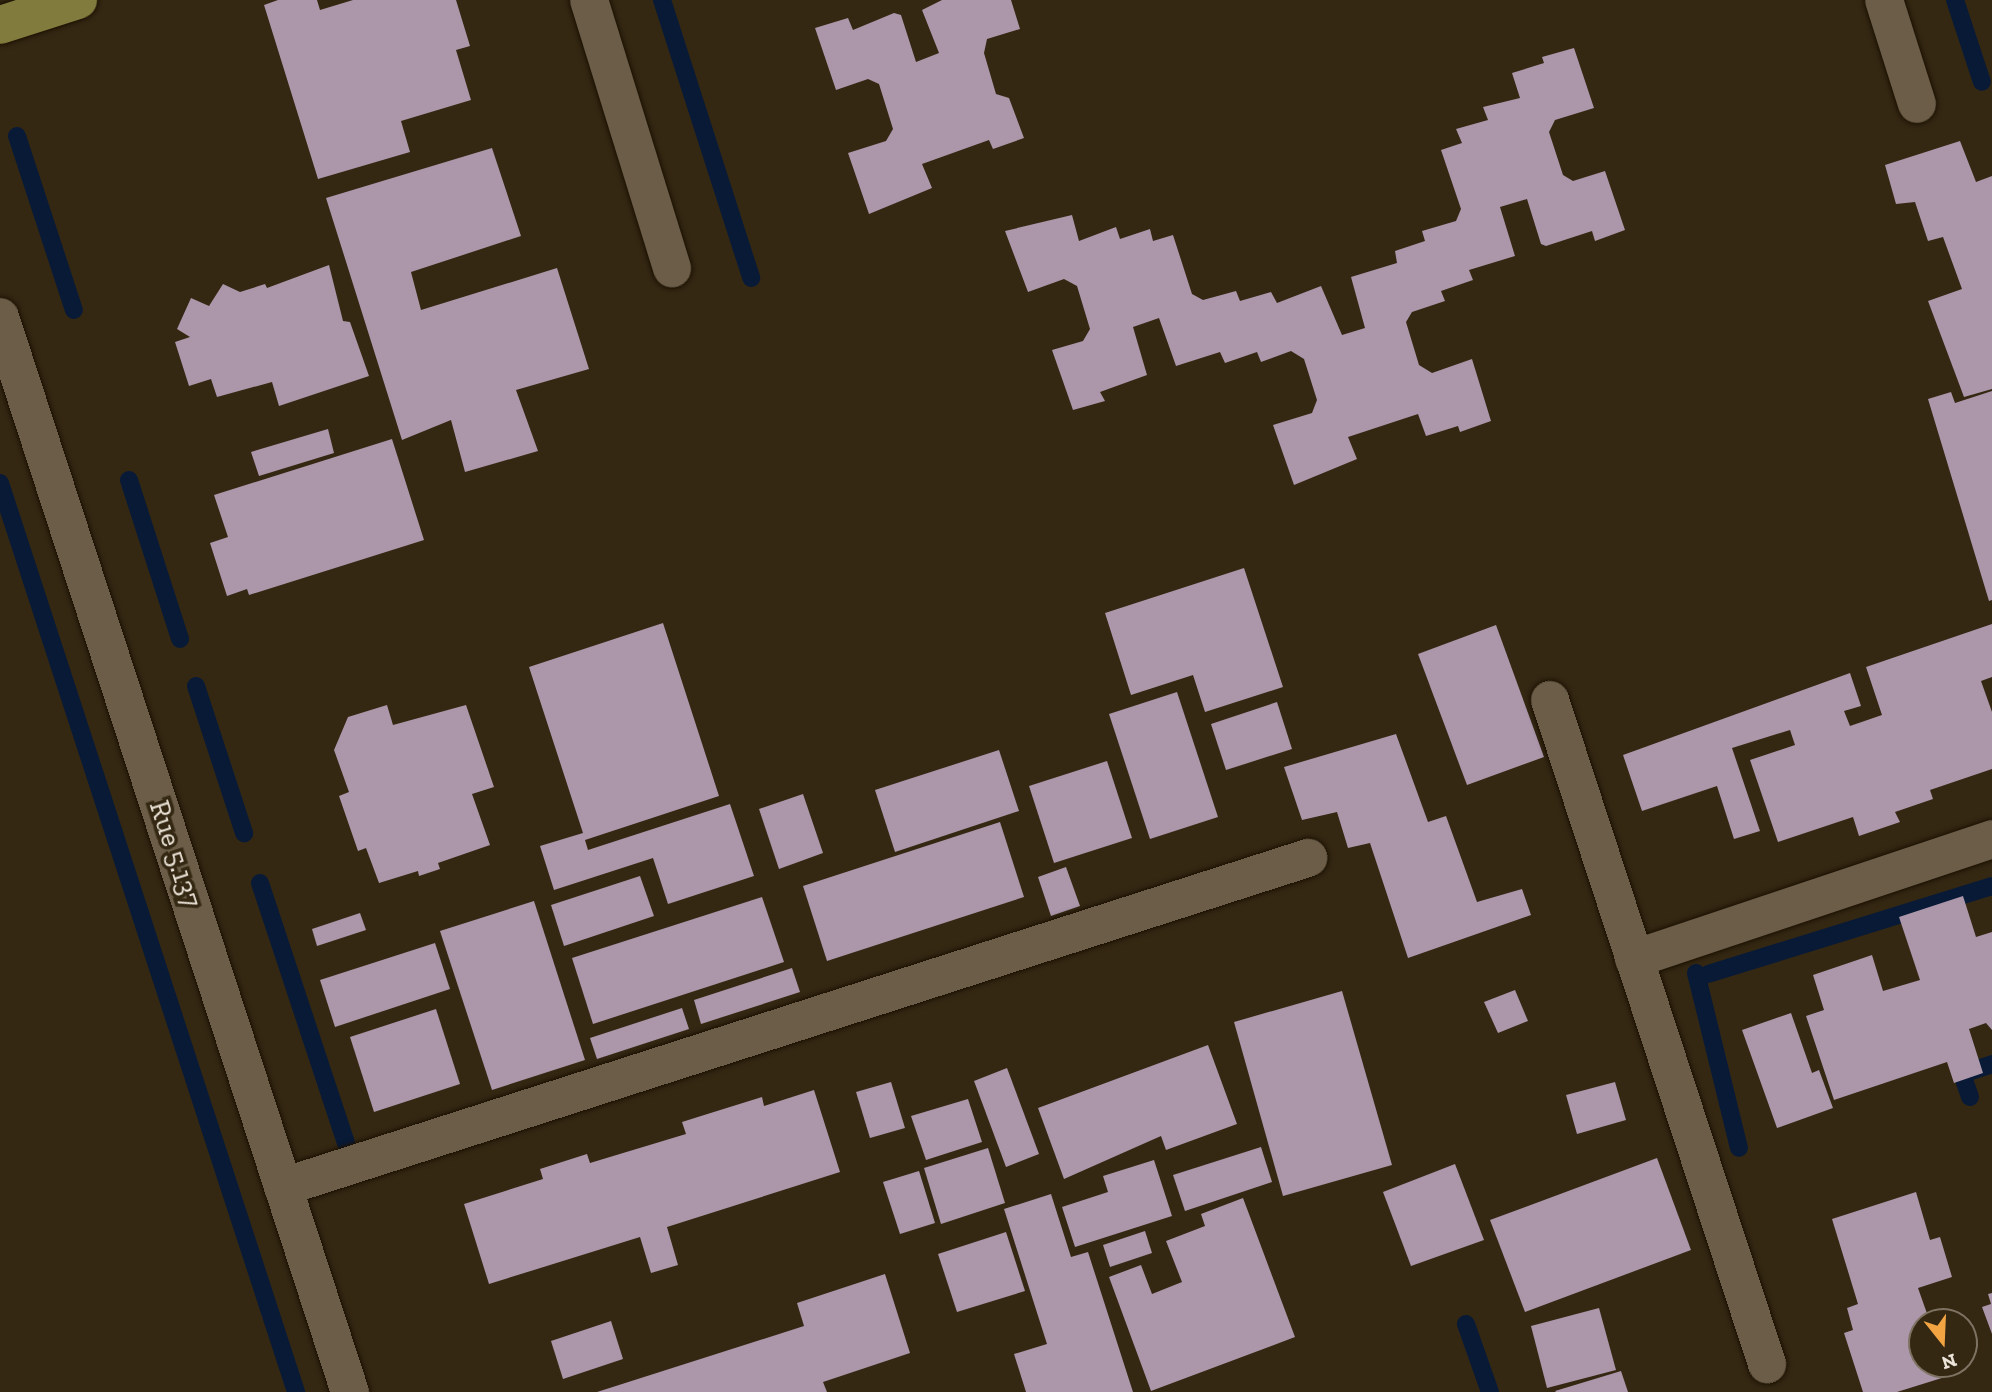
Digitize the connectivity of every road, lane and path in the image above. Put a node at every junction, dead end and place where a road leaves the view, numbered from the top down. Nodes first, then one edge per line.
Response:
1 (78, 0) edge
2 (589, 0) edge
3 (1884, 0) edge
4 (0, 25) edge
5 (1917, 104) dead end
6 (672, 268) dead end
7 (0, 317) edge
8 (1550, 700) dead end
9 (1992, 839) edge
10 (1308, 858) dead end
11 (1634, 959) junction
12 (284, 1187) junction
13 (1767, 1364) dead end
14 (350, 1392) edge

1 - 4 main road
2 - 6 street
3 - 5 street
7 - 12 street, Rue 5.137
8 - 11 street
9 - 11 street
10 - 12 street
11 - 13 street
12 - 14 street, Rue 5.137

